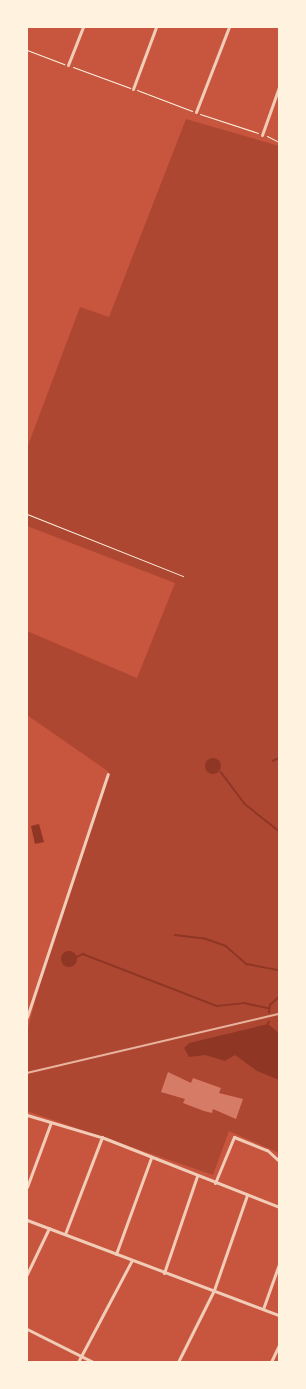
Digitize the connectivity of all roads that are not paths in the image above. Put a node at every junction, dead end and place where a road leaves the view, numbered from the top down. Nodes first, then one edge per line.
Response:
1 (83, 27) edge
2 (156, 27) edge
3 (229, 27) edge
4 (68, 65) road end
5 (279, 87) edge
6 (133, 89) road end
7 (196, 112) road end
8 (262, 135) road end
9 (108, 774) dead end
10 (28, 1009) edge
11 (27, 1017) edge
12 (27, 1115) edge
13 (51, 1122) junction
14 (102, 1138) junction
15 (150, 1158) junction
16 (278, 1160) dead end
17 (197, 1176) junction
18 (215, 1183) junction
19 (27, 1187) edge
20 (247, 1195) junction
21 (279, 1207) edge
22 (27, 1220) edge
23 (49, 1228) junction
24 (65, 1234) junction
25 (116, 1254) junction
26 (132, 1260) junction
27 (279, 1264) edge
28 (164, 1273) junction
29 (27, 1274) edge
30 (214, 1290) junction
31 (263, 1309) junction
32 (279, 1316) edge
33 (27, 1329) edge
34 (279, 1345) edge
35 (81, 1355) junction
36 (78, 1362) edge
37 (93, 1362) edge
38 (178, 1362) edge
39 (271, 1362) edge

1 - 4 street
2 - 6 street
3 - 7 street
5 - 8 street
9 - 10 street
10 - 11 street
12 - 13 street
13 - 14 street
13 - 19 street
14 - 15 street
14 - 24 street
15 - 17 street
15 - 25 street
16 - 18 street
17 - 18 street
17 - 28 street
18 - 20 street
20 - 21 street
20 - 30 street
22 - 23 street
23 - 24 street
23 - 29 street
24 - 25 street
25 - 26 street
26 - 28 street
26 - 35 street
27 - 31 street
28 - 30 street
30 - 31 street
30 - 38 street
31 - 32 street
33 - 35 street
34 - 39 street
35 - 36 street
35 - 37 street

